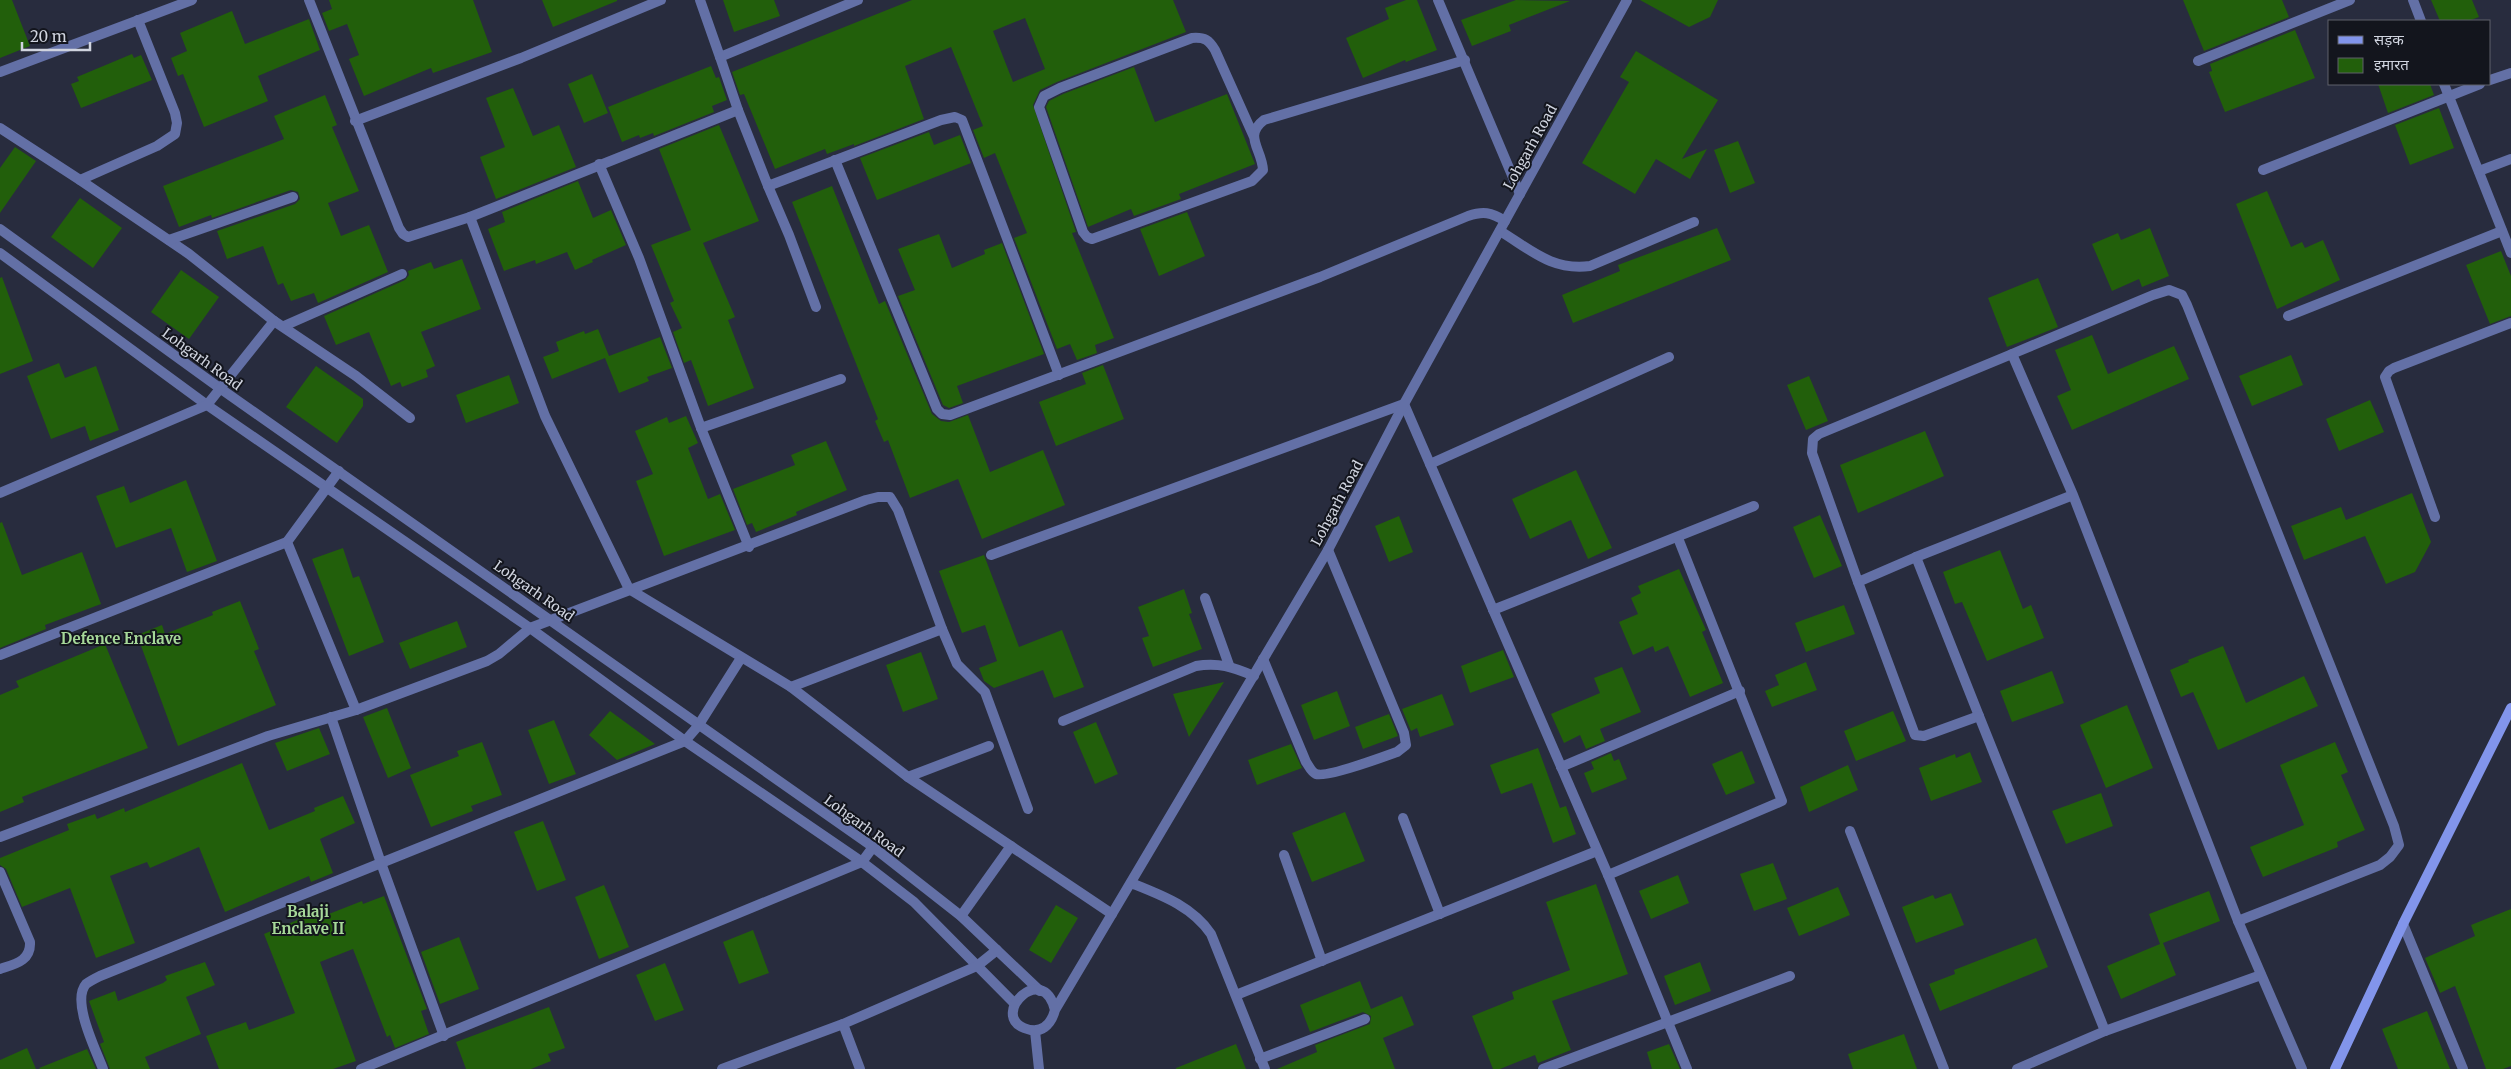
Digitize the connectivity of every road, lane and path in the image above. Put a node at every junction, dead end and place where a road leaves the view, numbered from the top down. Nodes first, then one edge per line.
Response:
1 (192, 0) edge
2 (309, 0) edge
3 (661, 0) edge
4 (700, 0) edge
5 (858, 0) edge
6 (1438, 0) edge
7 (1627, 0) edge
8 (2350, 0) edge
9 (2412, 0) edge
10 (839, 3) edge
11 (138, 20) junction
12 (2421, 20) edge
13 (720, 56) junction
14 (1465, 60) junction
15 (2198, 61) dead end
16 (0, 72) edge
17 (2511, 73) edge
18 (2491, 80) edge
19 (2444, 85) edge
20 (2477, 85) edge
21 (2448, 94) junction
22 (738, 110) junction
23 (355, 121) junction
24 (0, 128) edge
25 (1254, 137) junction
26 (2511, 159) edge
27 (834, 160) junction
28 (599, 164) junction
29 (2263, 170) dead end
30 (2479, 171) junction
31 (80, 180) junction
32 (768, 186) junction
33 (1520, 194) junction
34 (293, 197) dead end
35 (470, 217) junction
36 (1505, 221) junction
37 (1694, 222) dead end
38 (0, 229) edge
39 (1500, 231) junction
40 (2502, 231) junction
41 (169, 240) junction
42 (0, 253) edge
43 (2511, 253) edge
44 (402, 274) dead end
45 (816, 308) dead end
46 (2288, 316) dead end
47 (274, 320) junction
48 (2511, 323) edge
49 (284, 326) junction
50 (2012, 354) junction
51 (1670, 357) dead end
52 (1059, 375) junction
53 (841, 379) dead end
54 (221, 389) junction
55 (1404, 404) junction
56 (207, 405) junction
57 (410, 418) dead end
58 (701, 428) junction
59 (1430, 464) junction
60 (339, 471) junction
61 (327, 487) junction
62 (0, 493) edge
63 (2073, 495) junction
64 (1754, 506) dead end
65 (2435, 517) dead end
66 (1678, 538) junction
67 (287, 542) junction
68 (750, 547) junction
69 (1328, 550) junction
70 (992, 555) dead end
71 (1916, 557) junction
72 (1858, 582) junction
73 (629, 589) junction
74 (1206, 598) dead end
75 (1493, 610) junction
76 (552, 620) junction
77 (530, 628) junction
78 (942, 629) junction
79 (0, 655) edge
80 (741, 658) junction
81 (1263, 659) junction
82 (1228, 665) junction
83 (1254, 676) junction
84 (791, 688) junction
85 (1740, 690) junction
86 (2511, 708) edge
87 (356, 710) junction
88 (1979, 716) junction
89 (331, 717) junction
90 (1063, 721) dead end
91 (698, 726) junction
92 (685, 741) junction
93 (989, 746) dead end
94 (1561, 768) junction
95 (908, 777) junction
96 (1028, 809) dead end
97 (1403, 818) dead end
98 (1850, 831) dead end
99 (0, 837) edge
100 (1011, 846) junction
101 (873, 847) junction
102 (1597, 851) junction
103 (1284, 855) dead end
104 (862, 862) junction
105 (381, 863) junction
106 (0, 872) edge
107 (1608, 875) junction
108 (1131, 883) junction
109 (1112, 914) junction
110 (1440, 914) junction
111 (961, 916) junction
112 (2238, 921) junction
113 (2403, 924) junction
114 (997, 950) junction
115 (1322, 960) junction
116 (977, 966) junction
117 (0, 969) edge
118 (2261, 975) junction
119 (1790, 976) dead end
120 (1040, 990) junction
121 (1236, 995) junction
122 (1014, 1003) junction
123 (1054, 1010) junction
124 (1365, 1019) dead end
125 (1668, 1023) junction
126 (843, 1024) junction
127 (1035, 1031) junction
128 (2105, 1031) junction
129 (444, 1036) junction
130 (1260, 1058) junction
131 (103, 1069) edge
132 (361, 1069) edge
133 (722, 1069) edge
134 (860, 1069) edge
135 (1039, 1069) edge
136 (1265, 1069) edge
137 (1542, 1069) edge
138 (1687, 1069) edge
139 (1944, 1069) edge
140 (2017, 1069) edge
141 (2302, 1069) edge
142 (2335, 1069) edge
143 (2462, 1069) edge

1 - 11 street
2 - 23 street
3 - 23 street
4 - 13 street
5 - 10 street
6 - 14 street
7 - 33 street, Lohgarh Road
8 - 15 street
9 - 12 street
10 - 13 street
11 - 16 street
11 - 31 street
13 - 22 street
14 - 25 street
14 - 33 street
17 - 18 street
19 - 21 street
20 - 21 street
21 - 29 street
21 - 30 street
22 - 28 street
22 - 32 street
23 - 35 street
24 - 31 street
25 - 25 street
26 - 30 street
27 - 32 street
27 - 52 street
27 - 52 street
28 - 35 street
28 - 58 street
30 - 40 street
31 - 41 street
32 - 45 street
33 - 36 street, Lohgarh Road
34 - 41 street
35 - 73 street
36 - 39 street, Lohgarh Road
36 - 52 street
37 - 39 street
38 - 54 street, Lohgarh Road
39 - 55 street, Lohgarh Road
40 - 43 street
40 - 46 street
41 - 47 street
42 - 56 street
44 - 49 street
47 - 49 street
47 - 54 street
48 - 65 street
49 - 57 street
50 - 63 street
50 - 72 street
50 - 112 street
51 - 59 street
53 - 58 street
54 - 56 street
54 - 60 street, Lohgarh Road
55 - 59 street
55 - 69 street, Lohgarh Road
55 - 70 street
56 - 61 street
56 - 62 street
58 - 68 street
59 - 75 street
60 - 61 street
60 - 76 street, Lohgarh Road
61 - 67 street
61 - 77 street
63 - 71 street
63 - 112 street
64 - 66 street
66 - 75 street
66 - 85 street
67 - 79 street
67 - 87 street
68 - 73 street
68 - 78 street
69 - 81 street, Lohgarh Road
69 - 81 street
71 - 72 street
71 - 88 street
72 - 88 street
73 - 76 street
73 - 80 street
74 - 82 street
75 - 94 street
76 - 77 street
76 - 91 street, Lohgarh Road
77 - 87 street
77 - 92 street
78 - 84 street
78 - 96 street
80 - 84 street
80 - 91 street
81 - 83 street, Lohgarh Road
82 - 83 street
82 - 90 street
83 - 108 street, Lohgarh Road
84 - 95 street
85 - 94 street
85 - 107 street
86 - 113 street
87 - 89 street
88 - 128 street
89 - 99 street
89 - 105 street
91 - 92 street
91 - 101 street, Lohgarh Road
92 - 104 street
92 - 105 street
93 - 95 street
94 - 102 street
95 - 100 street
97 - 110 street
98 - 139 street
100 - 109 street
100 - 111 street
101 - 104 street
101 - 111 street, Lohgarh Road
102 - 107 street
102 - 110 street
103 - 115 street
104 - 116 street
104 - 129 street
105 - 129 street
105 - 131 street
106 - 117 street
107 - 125 street
108 - 109 street, Lohgarh Road
108 - 121 street
109 - 123 street, Lohgarh Road
110 - 115 street
111 - 114 street, Lohgarh Road
112 - 118 street
113 - 142 street
113 - 143 street
114 - 116 street
114 - 120 street, Lohgarh Road
115 - 121 street
116 - 122 street
116 - 126 street
118 - 128 street
118 - 141 street
119 - 125 street
120 - 122 street
120 - 123 street
121 - 130 street
122 - 127 street
123 - 127 street
124 - 130 street
125 - 137 street
125 - 138 street
126 - 133 street
126 - 134 street
127 - 135 street
128 - 140 street
129 - 132 street
130 - 136 street

